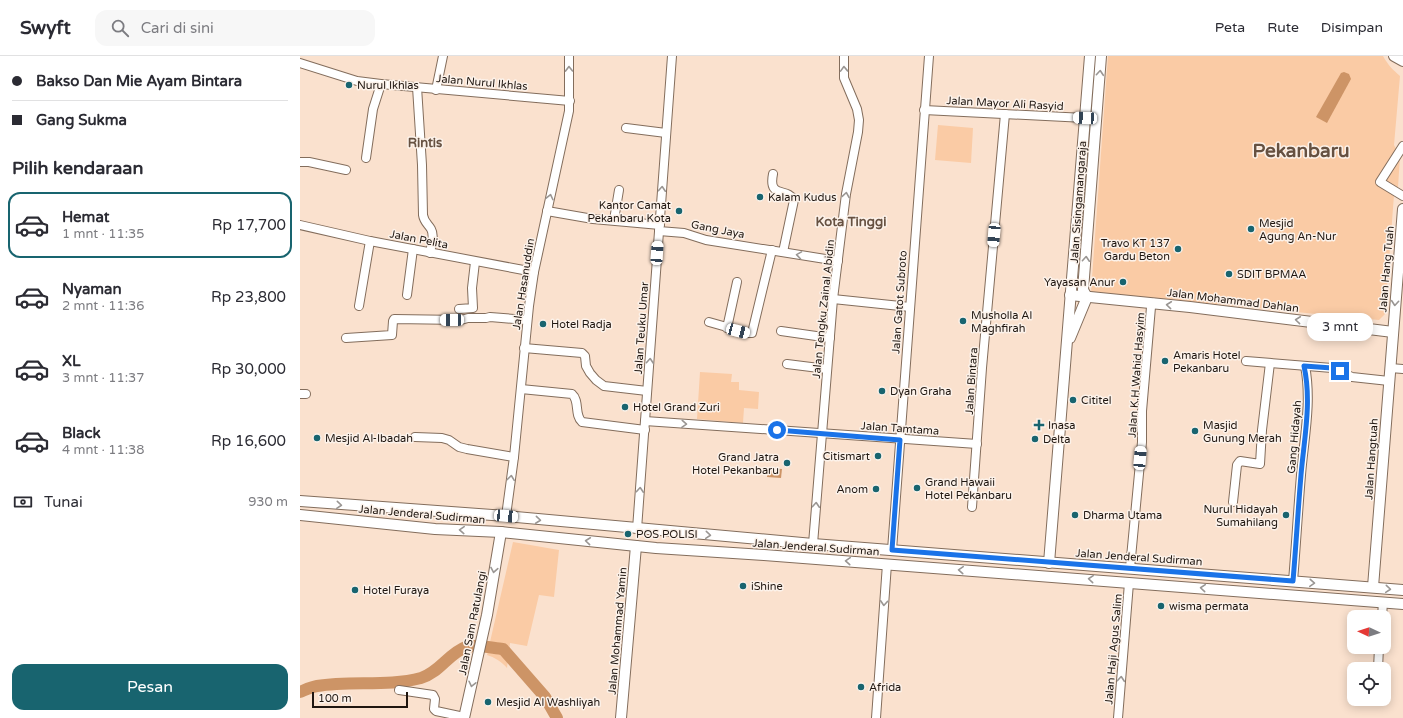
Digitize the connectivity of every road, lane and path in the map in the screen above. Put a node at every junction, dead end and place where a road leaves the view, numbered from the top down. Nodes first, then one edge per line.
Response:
1 (443, 56) edge
2 (568, 56) edge
3 (672, 56) edge
4 (844, 56) edge
5 (928, 56) edge
6 (1090, 56) edge
7 (1101, 56) edge
8 (300, 63) edge
9 (381, 84) junction
10 (417, 87) junction
11 (436, 90) junction
12 (1098, 100) junction
13 (570, 101) junction
14 (924, 110) junction
15 (1005, 114) junction
16 (1085, 118) junction
17 (626, 128) dead end
18 (666, 133) junction
19 (1403, 146) edge
20 (366, 158) dead end
21 (300, 162) edge
22 (346, 170) dead end
23 (773, 174) dead end
24 (619, 190) dead end
25 (1403, 196) edge
26 (1403, 209) edge
27 (547, 211) junction
28 (614, 220) junction
29 (300, 225) edge
30 (659, 228) junction
31 (370, 240) junction
32 (413, 249) junction
33 (772, 250) junction
34 (784, 252) junction
35 (430, 253) junction
36 (838, 261) junction
37 (1401, 261) edge
38 (475, 262) junction
39 (534, 272) junction
40 (737, 282) dead end
41 (407, 295) dead end
42 (1070, 295) junction
43 (1087, 297) junction
44 (833, 299) junction
45 (1154, 303) junction
46 (359, 306) dead end
47 (910, 307) junction
48 (459, 309) dead end
49 (527, 320) junction
50 (708, 322) dead end
51 (727, 328) junction
52 (781, 331) dead end
53 (1393, 332) junction
54 (346, 338) dead end
55 (830, 338) junction
56 (1067, 345) junction
57 (524, 348) junction
58 (1246, 361) dead end
59 (1270, 363) junction
60 (786, 364) dead end
61 (1304, 366) junction
62 (1390, 368) junction
63 (827, 369) junction
64 (1403, 369) edge
65 (1389, 381) junction
66 (521, 388) junction
67 (647, 391) junction
68 (645, 425) junction
69 (822, 434) junction
70 (415, 438) dead end
71 (900, 440) junction
72 (978, 444) junction
73 (514, 457) junction
74 (300, 501) edge
75 (1233, 502) dead end
76 (972, 507) dead end
77 (300, 515) edge
78 (506, 516) junction
79 (632, 529) junction
80 (657, 531) junction
81 (501, 532) junction
82 (813, 544) junction
83 (631, 546) junction
84 (656, 548) junction
85 (892, 550) junction
86 (1049, 563) junction
87 (887, 564) junction
88 (1130, 568) junction
89 (1293, 581) junction
90 (1130, 582) junction
91 (1373, 587) junction
92 (1403, 590) edge
93 (1383, 602) junction
94 (1403, 604) edge
95 (1382, 610) edge
96 (399, 690) dead end
97 (464, 718) edge
98 (622, 718) edge
99 (876, 718) edge
100 (1118, 718) edge

1 - 11 street
13 -> 2 street, Jalan Hasanuddin
3 - 18 street, Jalan Teuku Umar
36 -> 4 street, Jalan Tengku Zainal Abidin
5 - 14 street, Jalan Gatot Subroto
6 - 16 main road, Jalan Sisingamangaraja
12 -> 7 main road, Jalan Sisingamangaraja
8 - 9 street, Jalan Nurul Ikhlas
9 - 10 street, Jalan Nurul Ikhlas
9 - 20 street
10 - 11 street, Jalan Nurul Ikhlas
10 - 35 street
11 - 13 street, Jalan Nurul Ikhlas
12 - 16 main road
43 -> 12 main road, Jalan Sisingamangaraja
27 -> 13 street, Jalan Hasanuddin
14 - 15 street, Jalan Mayor Ali Rasyid
14 - 47 street, Jalan Gatot Subroto
15 - 16 street, Jalan Mayor Ali Rasyid
15 - 72 street, Jalan Bintara
16 - 42 main road, Jalan Sisingamangaraja
17 - 18 street
30 -> 18 street, Jalan Teuku Umar
19 - 25 street
21 - 22 street
23 - 34 street
24 - 28 street
26 - 37 main road, Jalan Hang Tuah
27 - 28 street, Gang Jaya
27 - 39 street, Jalan Hasanuddin
28 - 30 street, Gang Jaya
29 - 31 street, Jalan Pelita
30 - 33 street, Gang Jaya
67 -> 30 street, Jalan Teuku Umar
31 - 32 street, Jalan Pelita
31 - 46 street
32 - 35 street, Jalan Pelita
32 - 41 street
33 - 34 street, Gang Jaya
33 - 51 street
36 -> 34 street, Gang Jaya
35 - 38 street, Jalan Pelita
36 - 44 street, Jalan Tengku Zainal Abidin
37 -> 53 main road, Jalan Hang Tuah
38 - 39 street, Jalan Pelita
38 - 48 street
39 - 49 street, Jalan Hasanuddin
40 - 51 street
42 - 43 main road, Jalan Mohammad Dahlan
42 - 56 main road, Jalan Sisingamangaraja
43 - 45 main road, Jalan Mohammad Dahlan
43 - 56 main road, Jalan Sisingamangaraja
44 - 47 street
44 - 55 street, Jalan Tengku Zainal Abidin
53 -> 45 main road, Jalan Mohammad Dahlan
45 - 88 street, Jalan K.H Wahid Hasyim
47 - 71 street, Jalan Gatot Subroto
49 - 54 street
49 - 57 street, Jalan Hasanuddin
50 - 51 street
52 - 55 street
53 - 62 main road, Jalan Hangtuah
55 - 63 street, Jalan Tengku Zainal Abidin
56 - 86 main road, Jalan Sisingamangaraja
57 - 66 street, Jalan Hasanuddin
57 - 67 street
58 - 59 street
59 - 61 street
59 - 75 street
60 - 63 street
61 - 65 street
61 - 89 street, Gang Hidayah
62 - 64 street
62 - 65 main road, Jalan Hangtuah
63 - 69 street, Jalan Tengku Zainal Abidin
65 - 91 main road, Jalan Hangtuah
66 - 68 street, Jalan Tamtama
66 - 73 street, Jalan Hasanuddin
67 - 68 street, Jalan Teuku Umar
68 -> 69 street, Jalan Tamtama
79 -> 68 street, Jalan Teuku Umar
69 - 71 street, Jalan Tamtama
82 -> 69 street, Jalan Tengku Zainal Abidin
70 - 73 street
71 - 72 street, Jalan Tamtama
71 - 85 street, Jalan Gatot Subroto
72 - 76 street, Jalan Bintara
78 -> 73 street, Jalan Hasanuddin
74 -> 78 main road, Jalan Jenderal Sudirman
81 -> 77 main road, Jalan Jenderal Sudirman
78 -> 79 main road, Jalan Jenderal Sudirman
79 - 80 main road, Jalan Jenderal Sudirman
79 - 83 main road, Jalan Mohammad Yamin
80 -> 82 main road, Jalan Jenderal Sudirman
80 - 84 main road
83 -> 81 main road, Jalan Jenderal Sudirman
81 -> 97 main road, Jalan Sam Ratulangi
82 - 85 main road, Jalan Jenderal Sudirman
83 - 84 main road, Jalan Jenderal Sudirman
83 - 98 main road, Jalan Mohammad Yamin
87 -> 84 main road, Jalan Jenderal Sudirman
85 - 86 main road, Jalan Jenderal Sudirman
86 - 88 main road, Jalan Jenderal Sudirman
90 -> 87 main road, Jalan Jenderal Sudirman
87 -> 99 street
88 - 89 main road, Jalan Jenderal Sudirman
89 -> 91 main road, Jalan Jenderal Sudirman
93 -> 90 main road, Jalan Jenderal Sudirman
100 -> 90 street, Jalan Haji Agus Salim
91 -> 92 main road, Jalan Jenderal Sudirman
93 - 94 main road, Jalan Jenderal Sudirman
93 - 95 street
96 - 97 street

